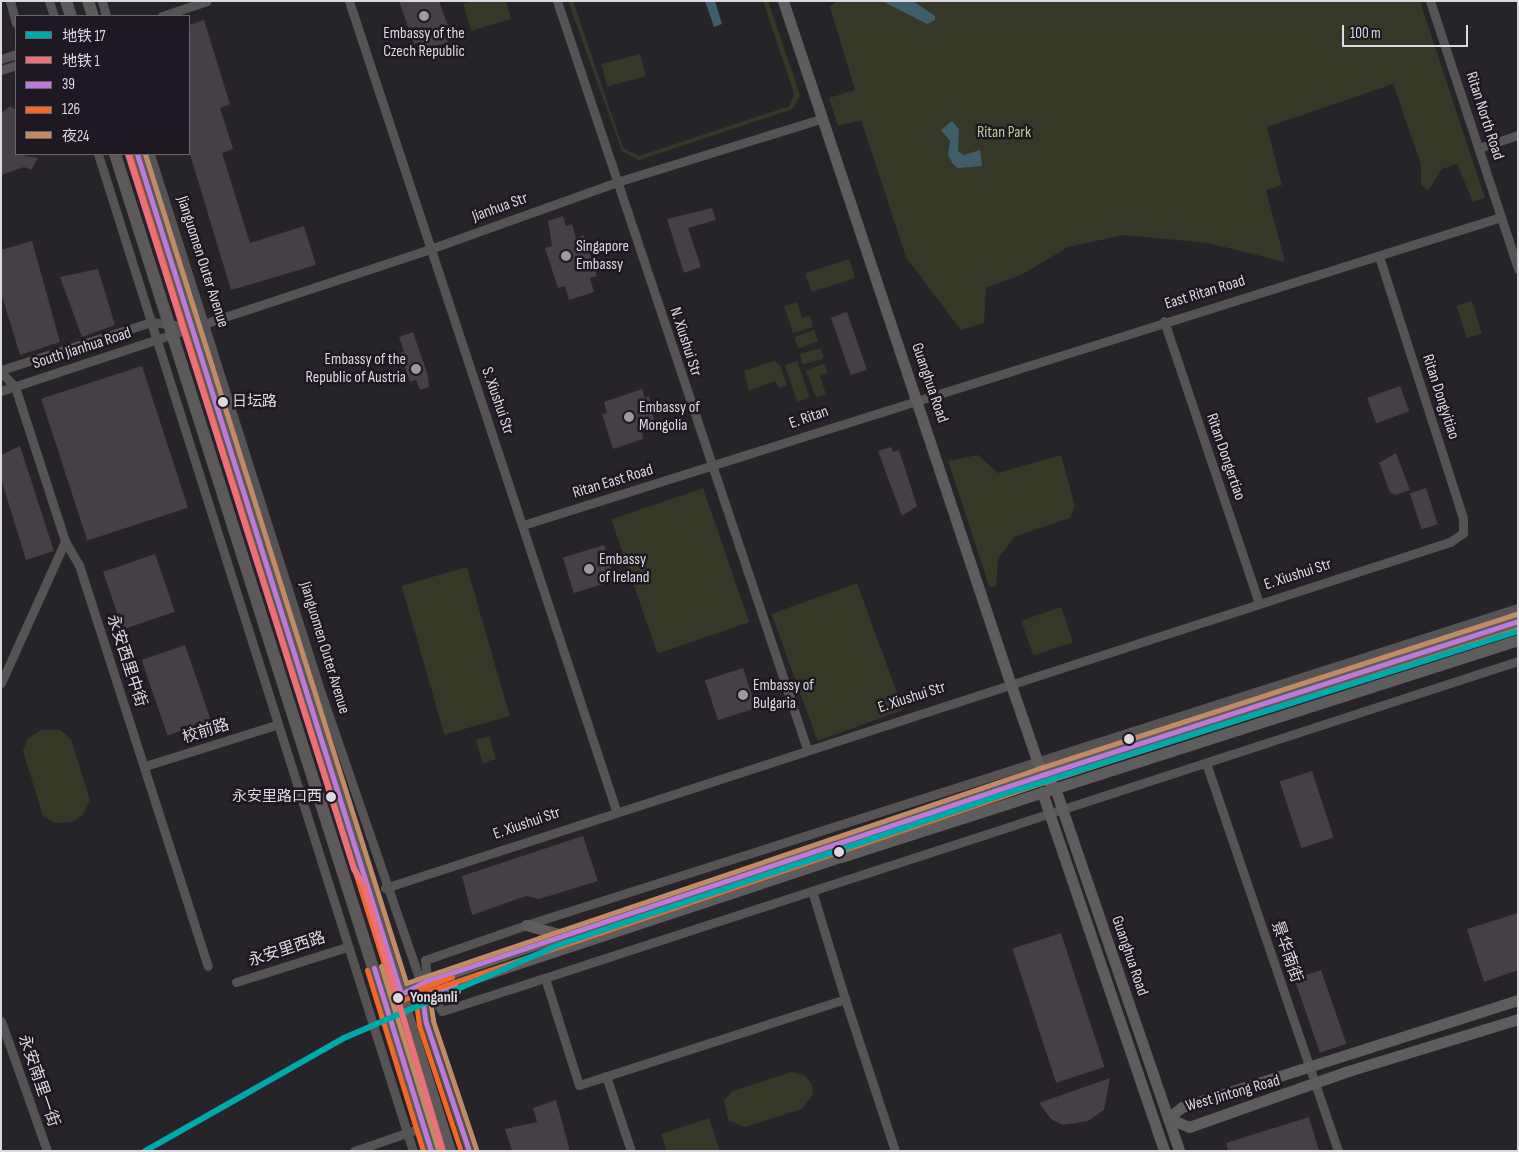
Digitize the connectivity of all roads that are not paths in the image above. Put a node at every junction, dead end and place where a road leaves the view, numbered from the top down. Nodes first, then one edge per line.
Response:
1 (10, 1) edge
2 (50, 1) edge
3 (66, 1) edge
4 (88, 1) edge
5 (102, 1) edge
6 (207, 1) edge
7 (349, 1) edge
8 (557, 1) edge
9 (783, 1) edge
10 (1430, 1) edge
11 (54, 15) edge
12 (71, 15) edge
13 (93, 15) edge
14 (106, 15) edge
15 (165, 15) edge
16 (15, 19) edge
17 (15, 54) edge
18 (1, 59) edge
19 (15, 65) edge
20 (1, 70) edge
21 (820, 119) junction
22 (1518, 134) edge
23 (1478, 148) junction
24 (98, 155) edge
25 (115, 155) edge
26 (136, 155) edge
27 (150, 155) edge
28 (617, 182) junction
29 (1500, 217) junction
30 (430, 249) junction
31 (1379, 256) junction
32 (1518, 269) edge
33 (1164, 321) junction
34 (151, 322) junction
35 (204, 322) junction
36 (170, 323) junction
37 (191, 327) junction
38 (173, 336) junction
39 (156, 340) junction
40 (1, 371) edge
41 (15, 387) junction
42 (1, 391) edge
43 (917, 397) junction
44 (711, 468) junction
45 (523, 524) junction
46 (65, 541) junction
47 (1450, 542) joint
48 (1259, 603) junction
49 (1518, 608) edge
50 (1518, 621) edge
51 (1518, 640) edge
52 (293, 652) junction
53 (1518, 661) edge
54 (1010, 682) junction
55 (1, 683) edge
56 (321, 693) junction
57 (276, 726) junction
58 (807, 749) junction
59 (1040, 762) junction
60 (1206, 763) junction
61 (145, 766) junction
62 (1042, 775) junction
63 (1055, 788) junction
64 (1042, 792) junction
65 (616, 810) junction
66 (1063, 810) junction
67 (1050, 814) junction
68 (385, 888) junction
69 (812, 891) junction
70 (526, 926) junction
71 (566, 936) junction
72 (347, 946) junction
73 (208, 966) dead end
74 (545, 978) junction
75 (236, 982) dead end
76 (425, 989) junction
77 (403, 999) junction
78 (845, 999) junction
79 (1518, 1000) edge
80 (386, 1005) junction
81 (1518, 1019) edge
82 (1, 1020) edge
83 (1310, 1066) junction
84 (606, 1076) junction
85 (1316, 1084) junction
86 (1168, 1118) junction
87 (424, 1127) junction
88 (407, 1134) junction
89 (47, 1151) edge
90 (354, 1151) edge
91 (413, 1151) edge
92 (431, 1151) edge
93 (450, 1151) edge
94 (469, 1151) edge
95 (631, 1151) edge
96 (895, 1151) edge
97 (1164, 1151) edge
98 (1179, 1151) edge
99 (1338, 1151) edge

1 - 16 street
2 - 11 street
3 - 12 highway
4 - 13 highway
5 - 14 street
6 - 15 street
7 - 30 street, S. Xiushui Str
8 - 28 street, N. Xiushui Str
9 - 21 main road, Guanghua Road
10 - 23 street, Ritan North Road
17 - 18 street
19 - 20 street
21 - 28 street, Jianhua Str
21 - 43 main road, Guanghua Road
22 - 23 street
23 - 29 street, Ritan North Road
24 - 34 street
25 - 36 highway
26 - 37 highway, Jianguomen Outer Avenue
27 - 35 street, Jianguomen Outer Avenue
28 - 30 street, Jianhua Str
28 - 44 street, N. Xiushui Str
29 - 31 street, East Ritan Road
29 - 32 street, Ritan North Road
30 - 35 street, Jianhua Str
30 - 45 street, S. Xiushui Str
31 - 33 street, East Ritan Road
31 - 47 street, Ritan Dongyitiao
33 - 43 street, East Ritan Road
33 - 48 street, Ritan Dongertiao
34 - 36 street, South Jianhua Road
34 - 39 street
34 - 40 street, South Jianhua Road
35 - 37 street, Jianhua Str
35 - 56 street, Jianguomen Outer Avenue
36 - 37 street, South Jianhua Road
36 - 38 highway
37 - 38 street, South Jianhua Road
37 - 52 highway, Jianguomen Outer Avenue
38 - 39 street, South Jianhua Road
38 - 80 highway
39 - 41 street, South Jianhua Road
39 - 57 street
40 - 41 street, 永安西里中街
41 - 42 street, South Jianhua Road
41 - 46 street, 永安西里中街
43 - 44 street, E. Ritan
43 - 54 main road, Guanghua Road
44 - 45 street, Ritan East Road
44 - 58 street, N. Xiushui Str
45 - 65 street, S. Xiushui Str
46 - 55 street
46 - 61 street, 永安西里中街
47 - 48 street, E. Xiushui Str
48 - 54 street, E. Xiushui Str
49 - 59 street
50 - 62 main road
51 - 63 main road
52 - 56 street
52 - 77 highway, Jianguomen Outer Avenue
53 - 60 street
54 - 58 street, E. Xiushui Str
54 - 59 main road, Guanghua Road
56 - 68 street, Jianguomen Outer Avenue
57 - 61 street, 校前路
57 - 72 street
58 - 65 street, E. Xiushui Str
59 - 62 main road, Guanghua Road
59 - 70 street
60 - 66 street
60 - 83 street, 景华南街
61 - 73 street, 永安西里中街
62 - 63 main road, Guanghua Road
62 - 64 street, Guanghua Road
62 - 71 main road
63 - 64 main road
63 - 66 main road, Guanghua Road
64 - 67 main road, Guanghua Road
64 - 76 main road
65 - 68 street, E. Xiushui Str
66 - 67 street
66 - 86 main road, Guanghua Road
67 - 69 street
67 - 97 main road, Guanghua Road
68 - 76 street, Jianguomen Outer Avenue
69 - 74 street
69 - 78 street
70 - 71 main road
70 - 76 street
71 - 76 main road
72 - 75 street, 永安里西路
72 - 88 street
74 - 76 street
74 - 84 street
76 - 77 main road
76 - 94 street, Jianguomen Outer Avenue
77 - 80 main road
77 - 93 highway, Jianguomen Outer Avenue
78 - 84 street
78 - 96 street
79 - 83 main road, West Jintong Road
80 - 87 highway
81 - 85 main road, West Jintong Road
82 - 89 street, 永安南里一街
83 - 85 street, 景华南街
83 - 86 main road, West Jintong Road
84 - 95 street
85 - 86 main road, West Jintong Road
85 - 99 street, 景华南街
86 - 98 main road, Guanghua Road
87 - 88 street
87 - 92 highway
88 - 90 street
88 - 91 street

